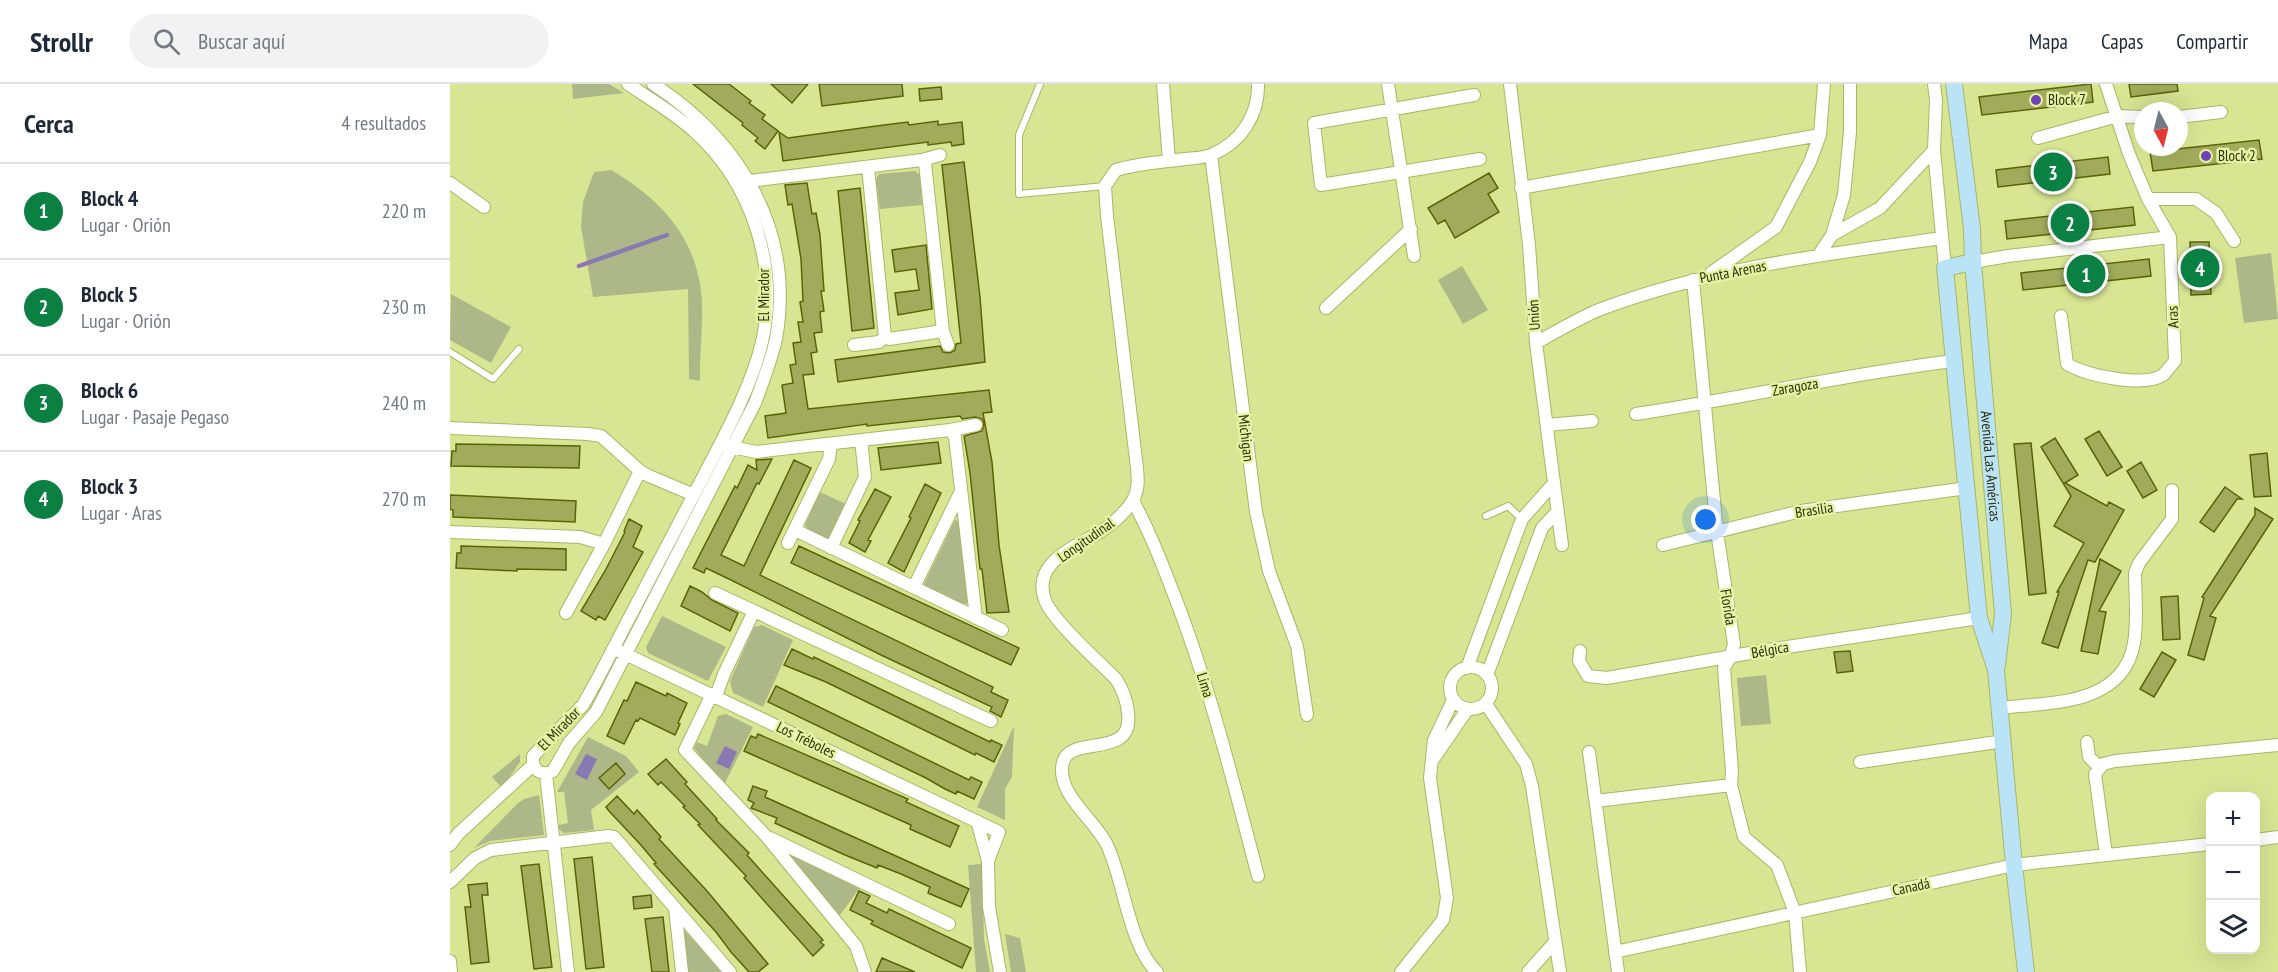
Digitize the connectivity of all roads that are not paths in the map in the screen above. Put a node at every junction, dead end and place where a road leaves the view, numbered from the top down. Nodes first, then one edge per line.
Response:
1 (628, 84) edge
2 (653, 84) edge
3 (1040, 84) edge
4 (1163, 84) edge
5 (1258, 84) edge
6 (1388, 84) edge
7 (1510, 84) edge
8 (1824, 84) edge
9 (1850, 84) edge
10 (1934, 84) edge
11 (1954, 84) edge
12 (2106, 84) edge
13 (1474, 95) dead end
14 (1392, 110) junction
15 (2221, 112) dead end
16 (2118, 116) junction
17 (2188, 116) edge
18 (2134, 117) edge
19 (1820, 135) junction
20 (2038, 138) dead end
21 (1935, 150) junction
22 (940, 155) dead end
23 (1211, 155) junction
24 (1480, 159) dead end
25 (922, 160) junction
26 (1169, 161) junction
27 (868, 167) junction
28 (1401, 172) junction
29 (735, 182) junction
30 (450, 183) edge
31 (750, 183) junction
32 (1105, 186) junction
33 (1521, 188) junction
34 (2148, 199) junction
35 (484, 207) dead end
36 (1411, 229) junction
37 (1832, 235) junction
38 (2170, 237) junction
39 (1942, 238) junction
40 (2234, 241) dead end
41 (1414, 256) dead end
42 (1818, 256) junction
43 (1973, 262) junction
44 (1945, 268) junction
45 (1708, 276) junction
46 (1693, 280) junction
47 (1326, 308) dead end
48 (2061, 316) dead end
49 (943, 331) junction
50 (885, 337) junction
51 (1536, 343) junction
52 (854, 345) dead end
53 (948, 345) dead end
54 (519, 349) dead end
55 (450, 352) edge
56 (1953, 361) junction
57 (1705, 404) junction
58 (1636, 414) dead end
59 (1592, 421) dead end
60 (976, 425) dead end
61 (1547, 425) junction
62 (450, 428) edge
63 (951, 430) junction
64 (861, 440) junction
65 (831, 444) junction
66 (726, 446) junction
67 (640, 471) junction
68 (1554, 483) junction
69 (1967, 488) junction
70 (961, 490) junction
71 (2172, 490) dead end
72 (694, 495) junction
73 (1133, 501) junction
74 (1558, 511) junction
75 (1486, 516) dead end
76 (1522, 519) junction
77 (1542, 528) junction
78 (795, 530) junction
79 (450, 532) edge
80 (1717, 532) junction
81 (788, 543) dead end
82 (604, 544) junction
83 (1563, 545) dead end
84 (1663, 545) dead end
85 (831, 548) junction
86 (1501, 574) junction
87 (1522, 581) junction
88 (914, 587) junction
89 (715, 593) dead end
90 (754, 611) junction
91 (566, 613) dead end
92 (976, 618) junction
93 (1979, 618) junction
94 (1002, 630) dead end
95 (613, 649) junction
96 (1580, 651) dead end
97 (626, 654) junction
98 (1730, 658) junction
99 (1467, 668) junction
100 (1996, 670) junction
101 (1487, 675) junction
102 (714, 695) junction
103 (1452, 700) junction
104 (1486, 704) junction
105 (2001, 708) junction
106 (1467, 710) junction
107 (1307, 715) dead end
108 (991, 721) dead end
109 (2004, 741) junction
110 (2087, 742) dead end
111 (2278, 745) edge
112 (1589, 752) dead end
113 (1433, 759) junction
114 (1860, 762) dead end
115 (533, 765) junction
116 (2100, 768) junction
117 (546, 774) junction
118 (1731, 785) junction
119 (1596, 801) junction
120 (977, 821) junction
121 (454, 835) edge
122 (766, 836) junction
123 (2278, 837) edge
124 (2260, 839) edge
125 (553, 843) junction
126 (450, 845) edge
127 (2206, 845) edge
128 (2106, 855) junction
129 (988, 861) junction
130 (2014, 865) junction
131 (1258, 876) dead end
132 (450, 882) edge
133 (675, 908) junction
134 (1795, 913) junction
135 (949, 924) dead end
136 (1554, 942) junction
137 (1615, 952) junction
138 (450, 961) edge
139 (451, 972) edge
140 (568, 972) edge
141 (682, 972) edge
142 (730, 972) edge
143 (865, 972) edge
144 (1000, 972) edge
145 (1157, 972) edge
146 (1401, 972) edge
147 (1528, 972) edge
148 (1560, 972) edge
149 (1618, 972) edge
150 (1800, 972) edge
151 (2026, 972) edge

1 - 29 street, El Mirador
2 - 31 street, El Mirador
3 - 32 lane
4 - 26 street
5 - 23 street
6 - 14 street
7 - 33 street, Unión
8 - 19 street
9 - 37 street
10 - 21 street, Avenida Las Américas
11 - 43 street, Avenida Las Américas
12 - 16 street, Aras
13 - 14 street
14 - 28 street
14 - 28 street
15 - 17 street
16 - 18 street
16 - 20 street
16 - 34 street, Aras
19 - 33 street
19 - 45 street
21 - 37 street
21 - 39 street, Avenida Las Américas
22 - 25 street
23 - 26 street
23 - 107 street, Michigan
24 - 28 street
25 - 27 street
25 - 49 street
26 - 32 street
27 - 31 street
27 - 50 street
28 - 36 street
29 - 31 street
29 - 66 street, El Mirador
30 - 35 street
31 - 66 street, El Mirador
32 - 73 street
33 - 51 street, Unión
34 - 38 street, Aras
34 - 40 street
36 - 41 street
36 - 47 street
37 - 42 street
38 - 43 street
38 - 48 street, Aras
39 - 42 street, Punta Arenas
39 - 44 street, Avenida Las Américas
42 - 45 street, Punta Arenas
43 - 44 street
43 - 100 street, Avenida Las Américas
44 - 56 street, Avenida Las Américas
45 - 46 street, Punta Arenas
46 - 51 street, Punta Arenas
46 - 57 street, Florida
49 - 50 street
49 - 53 street
50 - 52 street
51 - 61 street, Unión
54 - 55 lane
56 - 57 street, Zaragoza
56 - 69 street, Avenida Las Américas
57 - 58 street, Zaragoza
57 - 80 street, Florida
59 - 61 street
60 - 63 street
61 - 68 street, Unión
62 - 67 street
63 - 64 street
63 - 70 street
64 - 65 street
64 - 85 street
65 - 66 street
65 - 78 street
66 - 72 street, El Mirador
66 - 97 street, El Mirador
67 - 72 street
67 - 82 street
68 - 74 street, Unión
68 - 76 street
69 - 80 street, Brasilia
69 - 93 street, Avenida Las Américas
70 - 88 street
70 - 92 street
71 - 105 street
72 - 95 street, El Mirador
73 - 131 street, Lima
73 - 145 street, Longitudinal
74 - 77 street
74 - 83 street, Unión
75 - 76 lane
76 - 77 street
76 - 86 street
77 - 87 street
78 - 81 street
78 - 85 street
79 - 82 street
80 - 84 street, Brasilia
80 - 98 street, Florida
82 - 91 street
85 - 88 street
86 - 87 street
86 - 99 street
87 - 101 street
88 - 92 street
89 - 90 street
90 - 102 street
90 - 108 street
92 - 94 street
93 - 98 street, Bélgica
93 - 100 street, Avenida Las Américas
95 - 97 street, Los Tréboles
95 - 115 street, El Mirador
96 - 98 street, Bélgica
97 - 102 street, Los Tréboles
97 - 117 street, El Mirador
98 - 118 street, Florida
99 - 101 street
99 - 103 street
100 - 105 street, Avenida Las Américas
101 - 104 street
102 - 120 street, Los Tréboles
102 - 122 street
103 - 106 street
103 - 113 street
104 - 106 street
104 - 136 street
105 - 109 street, Avenida Las Américas
106 - 113 street
109 - 114 street
109 - 130 street, Avenida Las Américas
110 - 116 street
111 - 116 street
112 - 119 street
113 - 146 street
115 - 117 street, El Mirador
115 - 121 street
116 - 128 street
117 - 125 street
118 - 119 street
118 - 134 street, Florida
119 - 137 street
120 - 129 street
120 - 129 street, Los Tréboles
121 - 126 street
122 - 135 street
122 - 143 street
123 - 124 street
125 - 132 street
125 - 133 street
125 - 140 street
127 - 128 street, Canadá
128 - 130 street, Canadá
129 - 144 street
130 - 134 street, Canadá
130 - 151 street, Avenida Las Américas
133 - 141 street
133 - 142 street
134 - 137 street, Canadá
134 - 150 street, Florida
136 - 147 street
136 - 148 street
137 - 149 street
138 - 139 street

